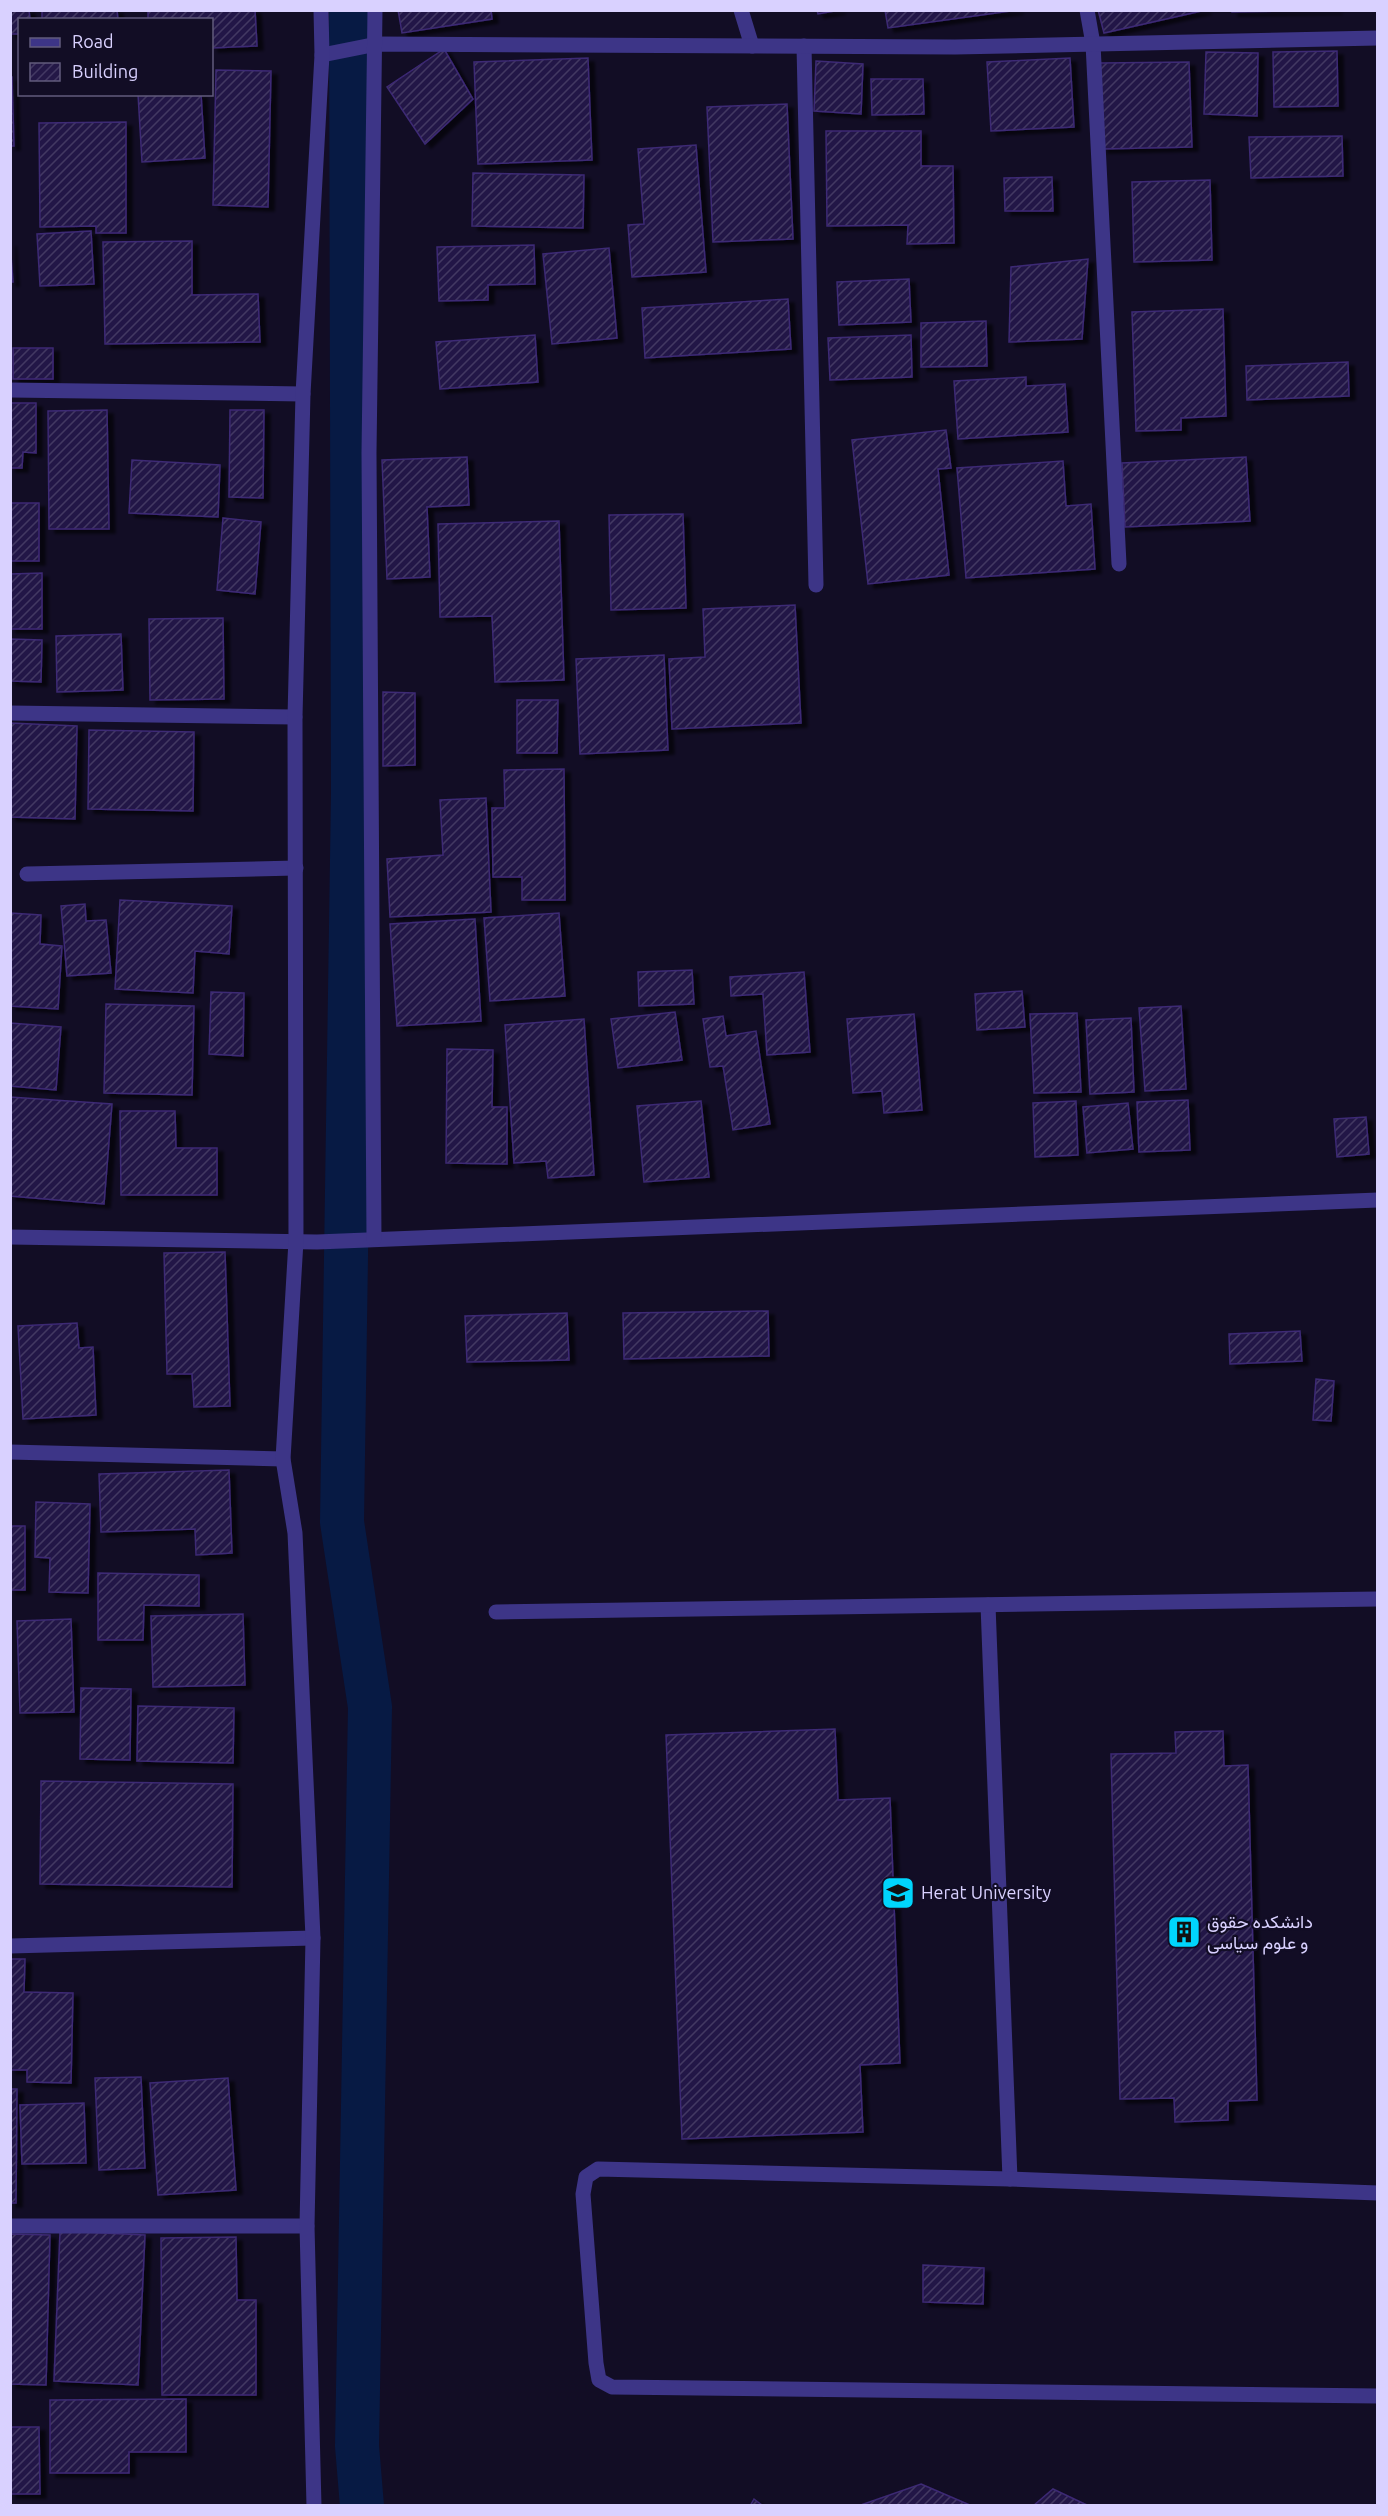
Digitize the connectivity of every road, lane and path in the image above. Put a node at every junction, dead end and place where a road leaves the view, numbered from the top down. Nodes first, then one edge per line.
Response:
1 (321, 10) edge
2 (375, 10) edge
3 (741, 10) edge
4 (1087, 10) edge
5 (1377, 38) edge
6 (377, 44) junction
7 (1093, 44) junction
8 (752, 46) junction
9 (804, 46) junction
10 (322, 55) junction
11 (10, 390) edge
12 (303, 394) junction
13 (1119, 564) dead end
14 (816, 585) dead end
15 (10, 713) edge
16 (295, 717) junction
17 (296, 868) junction
18 (27, 874) dead end
19 (1377, 1200) edge
20 (10, 1237) edge
21 (374, 1239) junction
22 (296, 1241) junction
23 (10, 1452) edge
24 (283, 1459) junction
25 (1377, 1599) edge
26 (988, 1605) junction
27 (496, 1612) dead end
28 (313, 1938) junction
29 (10, 1946) edge
30 (1010, 2179) junction
31 (1377, 2193) edge
32 (10, 2226) edge
33 (307, 2226) junction
34 (1377, 2396) edge
35 (314, 2505) edge

1 - 10 street
2 - 6 street
3 - 8 street
4 - 7 street
5 - 7 street
6 - 8 street
6 - 10 street
6 - 21 street
7 - 9 street
7 - 13 street
8 - 9 street
9 - 14 street
10 - 12 street
11 - 12 street
12 - 16 street
15 - 16 street
16 - 17 street
17 - 18 street
17 - 22 street
19 - 21 street
20 - 22 street
21 - 22 street
22 - 24 street
23 - 24 street
24 - 28 street
25 - 26 street
26 - 27 street
26 - 30 street
28 - 29 street
28 - 33 street
30 - 31 street
30 - 34 street
32 - 33 street
33 - 35 street

